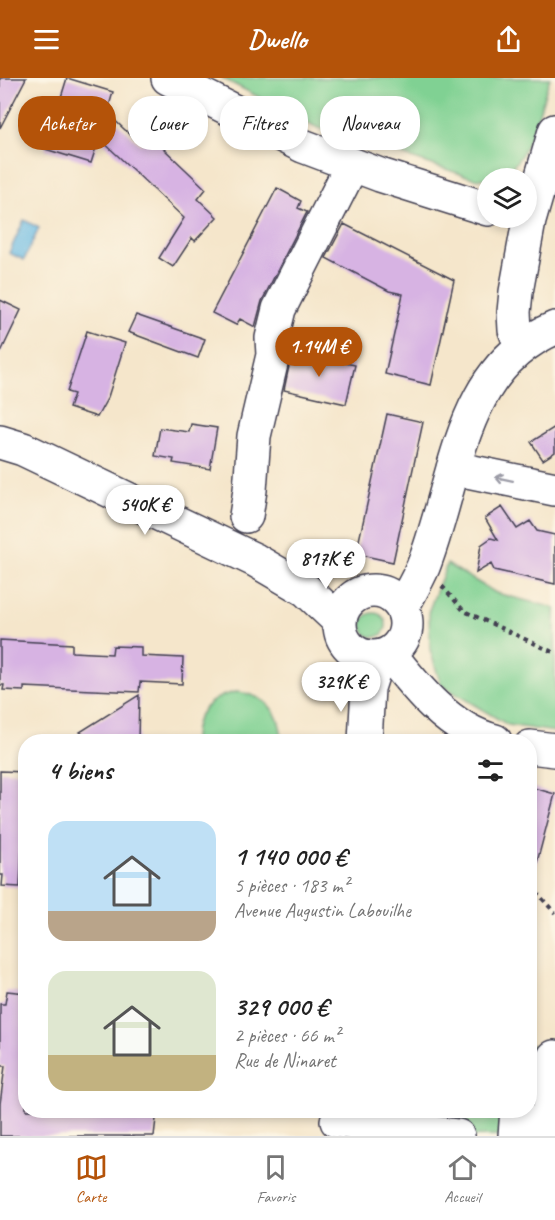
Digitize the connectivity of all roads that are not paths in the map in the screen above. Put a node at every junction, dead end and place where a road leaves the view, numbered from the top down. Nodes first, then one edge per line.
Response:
1 (168, 78) edge
2 (555, 131) edge
3 (352, 165) junction
4 (537, 180) edge
5 (477, 205) edge
6 (522, 228) edge
7 (555, 328) edge
8 (521, 346) junction
9 (0, 442) edge
10 (453, 468) junction
11 (555, 489) edge
12 (246, 516) dead end
13 (273, 571) junction
14 (373, 627) junction
15 (365, 734) edge
16 (477, 734) edge
17 (537, 748) edge
18 (555, 750) edge
19 (554, 1058) edge
20 (516, 1118) edge
21 (337, 1122) edge
22 (388, 1132) edge
23 (452, 1136) edge
24 (458, 1136) edge
25 (515, 1136) edge
26 (547, 1136) edge

1 - 3 street
2 - 4 street
3 - 5 street
3 - 12 street
6 - 8 street
7 - 8 street
8 - 10 street
9 - 13 street
11 -> 10 street
10 - 14 street
13 - 14 street
13 - 14 street
14 - 15 street
14 - 16 street
17 - 18 street
19 - 26 street
20 - 25 street
21 - 22 street
22 - 23 street
23 - 24 street

